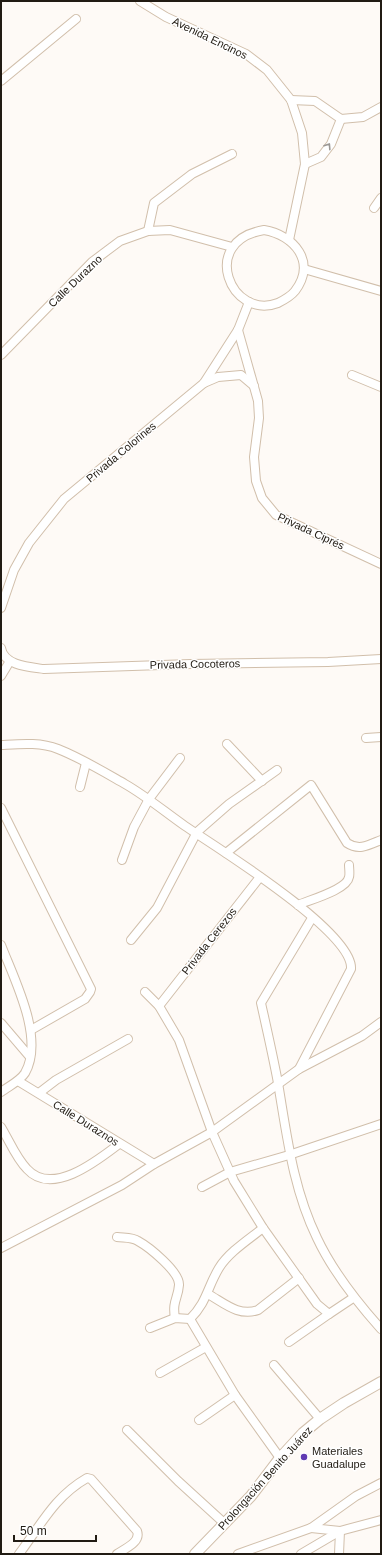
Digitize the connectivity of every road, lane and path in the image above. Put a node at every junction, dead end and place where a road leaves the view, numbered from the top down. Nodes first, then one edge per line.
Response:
1 (140, 1) edge
2 (76, 19) dead end
3 (1, 81) edge
4 (291, 100) junction
5 (381, 107) edge
6 (341, 119) junction
7 (232, 154) dead end
8 (305, 164) junction
9 (381, 198) edge
10 (374, 208) dead end
11 (148, 232) junction
12 (289, 240) junction
13 (232, 247) junction
14 (304, 269) junction
15 (381, 291) edge
16 (249, 302) junction
17 (238, 330) junction
18 (1, 355) edge
19 (352, 375) dead end
20 (204, 383) junction
21 (255, 387) junction
22 (381, 387) edge
23 (381, 564) edge
24 (1, 608) edge
25 (1, 648) edge
26 (381, 659) edge
27 (10, 661) junction
28 (1, 676) edge
29 (381, 737) edge
30 (366, 738) dead end
31 (227, 744) dead end
32 (1, 745) edge
33 (180, 758) dead end
34 (86, 763) junction
35 (278, 770) dead end
36 (262, 781) junction
37 (80, 787) dead end
38 (149, 799) junction
39 (1, 808) edge
40 (197, 832) junction
41 (381, 840) edge
42 (226, 853) junction
43 (122, 860) dead end
44 (349, 865) dead end
45 (260, 877) junction
46 (298, 904) junction
47 (312, 918) junction
48 (131, 940) dead end
49 (1, 945) edge
50 (145, 992) dead end
51 (159, 1006) junction
52 (381, 1022) edge
53 (1, 1023) edge
54 (31, 1030) junction
55 (128, 1039) dead end
56 (30, 1057) junction
57 (299, 1069) junction
58 (18, 1081) junction
59 (278, 1084) junction
60 (1, 1092) edge
61 (39, 1093) junction
62 (381, 1124) edge
63 (1, 1127) edge
64 (212, 1132) junction
65 (119, 1144) junction
66 (289, 1155) junction
67 (154, 1164) junction
68 (230, 1172) junction
69 (202, 1187) dead end
70 (263, 1228) junction
71 (117, 1237) dead end
72 (1, 1248) edge
73 (299, 1278) junction
74 (208, 1294) junction
75 (354, 1298) junction
76 (329, 1314) junction
77 (174, 1318) junction
78 (190, 1319) junction
79 (150, 1328) dead end
80 (381, 1330) edge
81 (289, 1342) dead end
82 (206, 1347) junction
83 (274, 1365) dead end
84 (160, 1373) dead end
85 (381, 1382) edge
86 (235, 1395) junction
87 (320, 1419) junction
88 (199, 1420) dead end
89 (127, 1430) dead end
90 (280, 1458) junction
91 (381, 1483) edge
92 (381, 1520) edge
93 (224, 1523) junction
94 (311, 1528) junction
95 (340, 1531) junction
96 (19, 1554) edge
97 (117, 1554) edge
98 (195, 1554) edge
99 (238, 1554) edge
100 (301, 1554) edge
101 (340, 1554) edge

1 - 4 street, Avenida Encinos
2 - 3 street
4 - 6 street
4 - 8 street, Avenida Encinos
5 - 6 street
8 -> 6 street
7 - 11 street
8 - 12 street, Avenida Encinos
9 - 10 street
11 - 13 street, Calle Durazno
11 - 18 street, Calle Durazno
12 - 13 street
12 - 14 street
13 - 16 street
14 - 15 street
14 - 16 street
16 - 17 street, Privada Colorines
17 - 20 street, Privada Colorines
17 - 21 street, Privada Ciprés
19 - 22 street
20 - 21 street
20 - 24 street, Privada Colorines
21 - 23 street, Privada Ciprés
25 - 27 street
26 - 27 street, Privada Cocoteros
27 - 28 street
29 - 30 street
31 - 36 street
32 - 34 street
33 - 38 street
34 - 37 street
34 - 38 street
35 - 36 street
36 - 40 street
38 - 40 street
38 - 43 street
39 - 54 street
40 - 42 street
40 - 48 street
41 - 42 street
42 - 45 street
44 - 46 street
45 - 46 street
45 - 51 street, Privada Cerezos
46 - 47 street
47 - 57 street
47 - 59 street
49 - 54 street
50 - 51 street
51 - 64 street
52 - 57 street
53 - 56 street
54 - 56 street
55 - 61 street
56 - 58 street
57 - 59 street
58 - 60 street
58 - 61 street, Calle Duraznos
59 - 64 street
59 - 66 street
61 - 65 street, Calle Duraznos
62 - 66 street
63 - 65 street
64 - 67 street
64 - 68 street
65 - 67 street, Calle Duraznos
66 - 68 street
66 - 75 street
67 - 72 street
68 - 69 street
68 - 70 street
70 - 73 street
70 - 74 street
71 - 77 street
73 - 74 street
73 - 76 street
74 - 78 street
75 - 76 street
75 - 80 street
76 - 81 street
77 - 78 street
77 - 79 street
78 - 82 street
82 - 84 street
82 - 86 street
83 - 87 street
85 - 87 street, Prolongación Benito Juárez
86 - 88 street
86 - 90 street
87 - 90 street, Prolongación Benito Juárez
89 - 93 street
90 - 93 street, Prolongación Benito Juárez
91 - 94 street
92 - 95 street
93 - 98 street, Prolongación Benito Juárez
94 - 95 street
94 - 99 street
95 - 100 street
95 - 101 street
96 - 97 street

